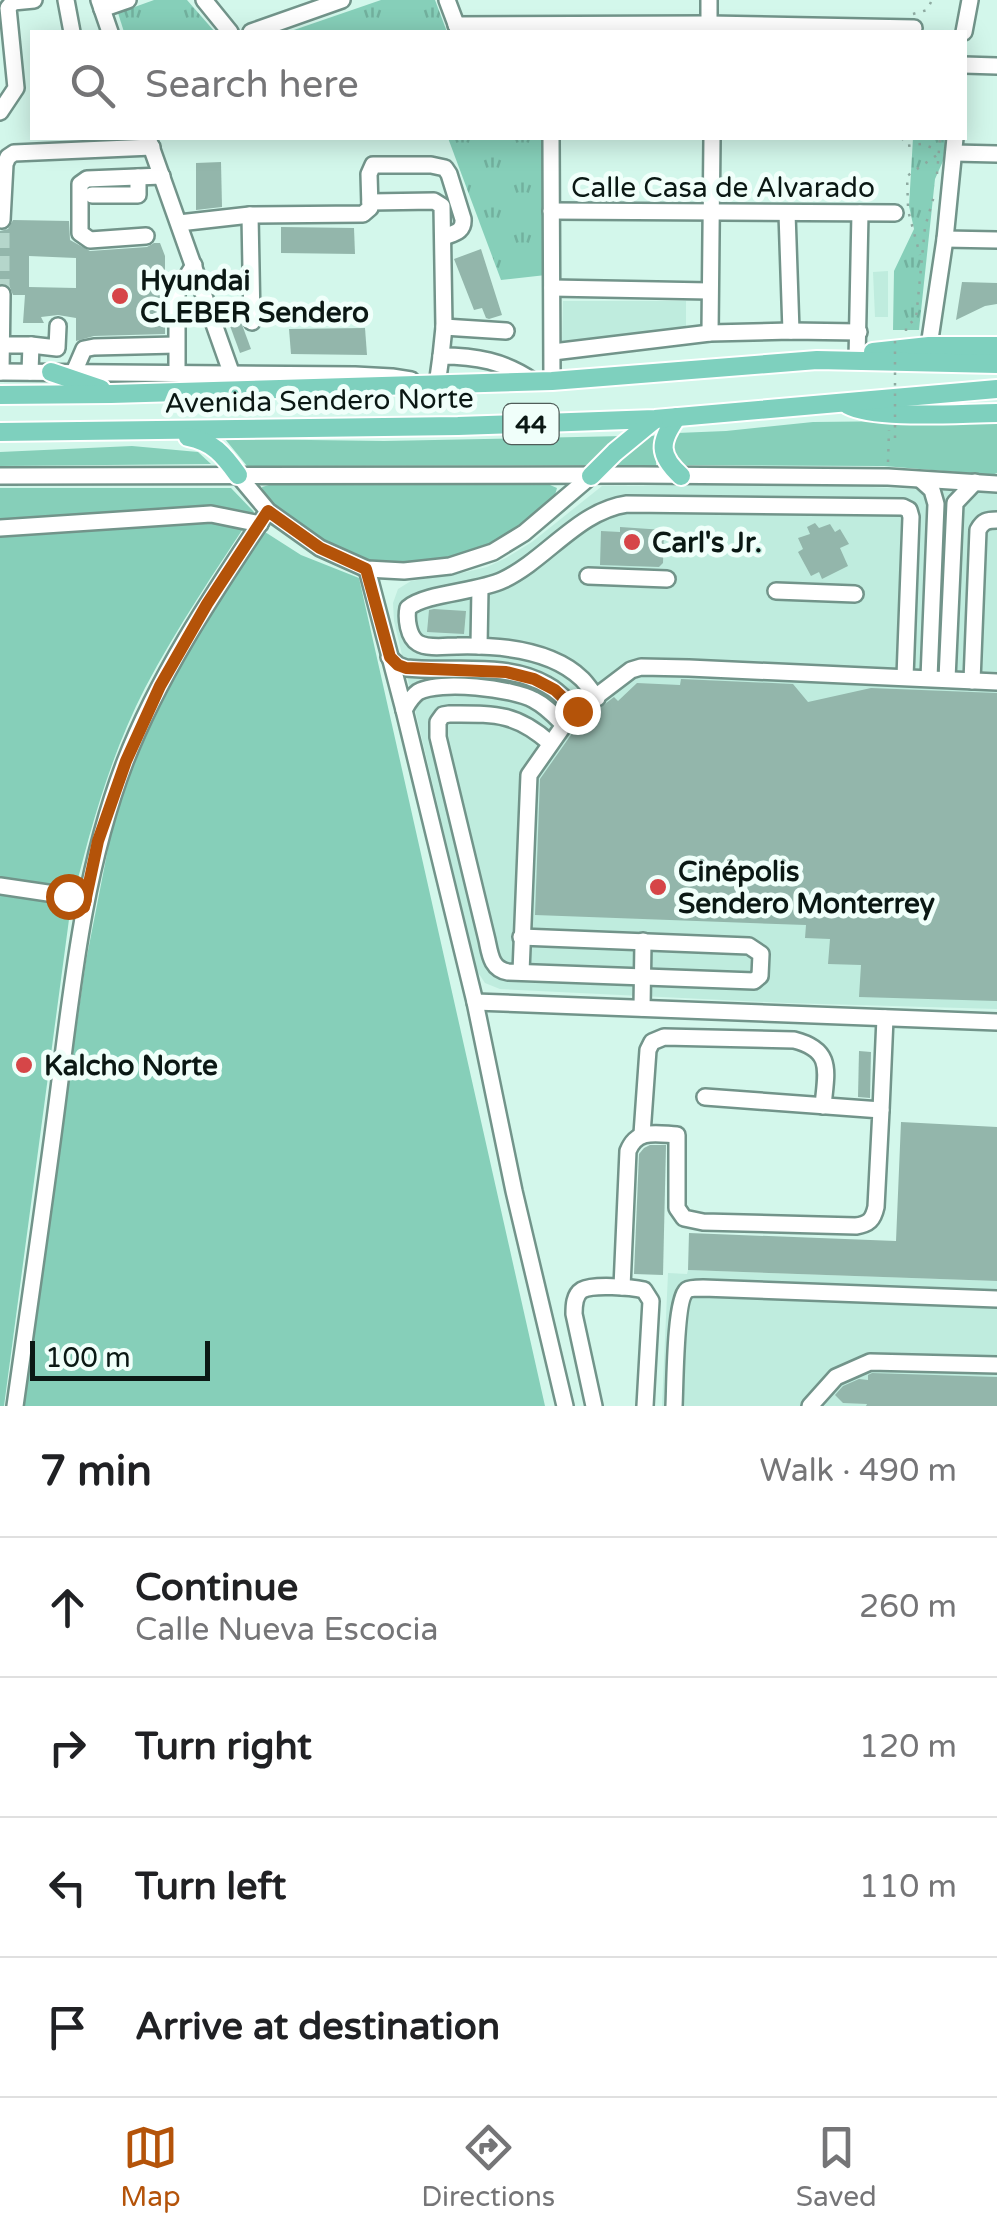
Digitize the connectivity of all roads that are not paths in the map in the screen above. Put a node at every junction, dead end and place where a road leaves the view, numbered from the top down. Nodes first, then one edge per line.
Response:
1 (34, 0) edge
2 (66, 0) edge
3 (128, 0) edge
4 (204, 0) edge
5 (342, 0) edge
6 (447, 0) edge
7 (708, 0) edge
8 (966, 4) edge
9 (100, 5) edge
10 (709, 28) edge
11 (914, 28) dead end
12 (457, 29) edge
13 (548, 29) edge
14 (72, 30) edge
15 (109, 30) edge
16 (228, 30) edge
17 (257, 30) edge
18 (964, 30) edge
19 (6, 56) edge
20 (967, 65) edge
21 (997, 66) edge
22 (30, 84) edge
23 (16, 88) junction
24 (0, 112) edge
25 (551, 140) edge
26 (712, 140) edge
27 (150, 142) edge
28 (946, 148) edge
29 (997, 154) edge
30 (162, 176) junction
31 (138, 177) junction
32 (92, 195) dead end
33 (370, 202) junction
34 (551, 211) junction
35 (895, 212) dead end
36 (711, 213) junction
37 (787, 213) junction
38 (860, 213) junction
39 (250, 216) junction
40 (2, 220) edge
41 (179, 224) junction
42 (146, 236) dead end
43 (444, 238) junction
44 (945, 239) junction
45 (997, 240) edge
46 (194, 265) junction
47 (552, 288) junction
48 (709, 291) junction
49 (2, 294) edge
50 (252, 322) dead end
51 (58, 326) dead end
52 (444, 327) junction
53 (506, 331) dead end
54 (791, 331) junction
55 (859, 332) junction
56 (710, 333) junction
57 (1, 344) edge
58 (31, 345) junction
59 (176, 345) junction
60 (928, 346) junction
61 (997, 346) edge
62 (58, 348) junction
63 (553, 352) junction
64 (441, 356) junction
65 (858, 360) junction
66 (993, 364) edge
67 (0, 372) edge
68 (30, 372) junction
69 (64, 372) junction
70 (177, 372) junction
71 (231, 372) junction
72 (543, 381) junction
73 (435, 385) junction
74 (997, 389) edge
75 (114, 394) junction
76 (0, 395) edge
77 (844, 402) junction
78 (0, 406) edge
79 (997, 413) edge
80 (677, 417) junction
81 (655, 419) junction
82 (122, 431) junction
83 (0, 432) edge
84 (238, 475) junction
85 (0, 476) edge
86 (591, 476) junction
87 (681, 476) junction
88 (712, 476) junction
89 (921, 480) junction
90 (975, 482) junction
91 (997, 484) edge
92 (727, 505) junction
93 (264, 517) junction
94 (997, 520) edge
95 (0, 528) edge
96 (366, 569) junction
97 (588, 576) dead end
98 (668, 579) dead end
99 (480, 588) junction
100 (776, 591) dead end
101 (855, 594) dead end
102 (479, 646) junction
103 (390, 657) junction
104 (904, 677) junction
105 (928, 678) junction
106 (947, 679) junction
107 (972, 681) junction
108 (997, 682) edge
109 (597, 698) junction
110 (404, 710) junction
111 (577, 711) junction
112 (564, 725) junction
113 (550, 743) junction
114 (0, 886) edge
115 (84, 907) junction
116 (521, 938) junction
117 (643, 941) junction
118 (520, 972) junction
119 (643, 975) junction
120 (475, 1002) junction
121 (642, 1008) junction
122 (885, 1018) junction
123 (997, 1022) edge
124 (705, 1097) dead end
125 (823, 1106) junction
126 (880, 1110) junction
127 (642, 1134) junction
128 (622, 1287) junction
129 (997, 1300) edge
130 (997, 1365) edge
131 (15, 1406) edge
132 (566, 1406) edge
133 (594, 1406) edge
134 (645, 1406) edge
135 (674, 1406) edge
136 (810, 1406) edge

1 - 19 street
2 - 14 street
3 - 9 street
4 - 16 street
5 - 17 street
6 - 12 street
7 - 10 street
8 - 18 street
9 - 15 street
10 - 11 street
10 - 13 street
12 - 13 street
19 - 23 street
20 - 21 street
22 - 23 street
23 - 24 street
25 - 34 street
26 - 36 street
27 - 30 street
27 - 40 street
28 - 29 street
28 - 44 street
30 - 31 street
30 - 41 street
31 - 32 street
31 - 42 street
33 - 39 street
33 - 43 street
33 - 43 street
34 - 36 street, Calle Casa de Alvarado
34 - 47 street
35 - 38 street, Calle Casa de Alvarado
36 - 37 street, Calle Casa de Alvarado
36 - 48 street
37 - 38 street, Calle Casa de Alvarado
37 - 54 street
38 - 55 street
39 - 41 street
39 - 50 street
41 - 46 street
43 - 52 street
44 - 45 street
44 - 60 street
46 - 59 street
46 - 71 street
47 - 48 street
47 - 63 street
48 - 56 street
49 - 57 street
51 - 62 street
52 - 53 street
52 - 64 street
54 - 55 street
54 - 56 street
55 - 65 street
56 - 63 street
57 - 58 street
57 - 67 street
58 - 62 street
58 - 68 street
59 - 69 street
59 - 70 street
60 - 61 main road
60 - 65 main road
62 - 69 street
63 - 72 street
64 - 72 street
64 - 73 street
65 - 66 main road, Avenida Sendero Norte / 44
65 - 72 main road, Avenida Sendero Norte / 44
67 - 68 street
68 - 69 street
69 - 70 street
69 - 75 main road
70 - 71 street
71 - 73 street
72 - 73 main road, Avenida Sendero Norte / 44
73 - 75 main road, Avenida Sendero Norte / 44
74 - 77 main road, Avenida Sendero Norte / 44
75 - 76 main road, Avenida Sendero Norte / 44
75 - 78 main road
77 - 79 main road
77 - 80 main road, Avenida Sendero Norte / 44
80 - 81 main road, Avenida Sendero Norte / 44
80 - 87 main road
81 - 82 main road, Avenida Sendero Norte / 44
81 - 86 main road
82 - 83 main road, Avenida Sendero Norte / 44
82 - 84 main road
84 - 85 street
84 - 86 street
84 - 93 street
86 - 87 street
86 - 96 street
87 - 88 street
88 - 89 street
88 - 92 street
89 - 90 street
89 - 105 street
90 - 91 street
90 - 106 street
92 - 99 street
92 - 104 street
93 - 95 street
93 - 96 street
93 - 115 street
94 - 107 street
96 - 103 street
97 - 98 street
99 - 102 street
99 - 102 street
100 - 101 street
102 - 109 street
103 - 110 street
103 - 111 street
104 - 105 street
104 - 109 street
105 - 106 street
106 - 107 street
107 - 108 street
109 - 111 street
110 - 112 street
110 - 120 street
111 - 112 street
112 - 113 street
113 - 116 street
113 - 118 street
114 - 115 street
115 - 131 street
116 - 117 street
116 - 118 street
117 - 119 street
117 - 119 street
118 - 119 street
119 - 121 street
120 - 121 street
120 - 132 street
121 - 122 street
122 - 123 street
122 - 126 street
124 - 125 street
125 - 126 street
125 - 127 street
126 - 127 street
127 - 128 street
128 - 133 street
128 - 134 street
129 - 135 street
130 - 136 street

